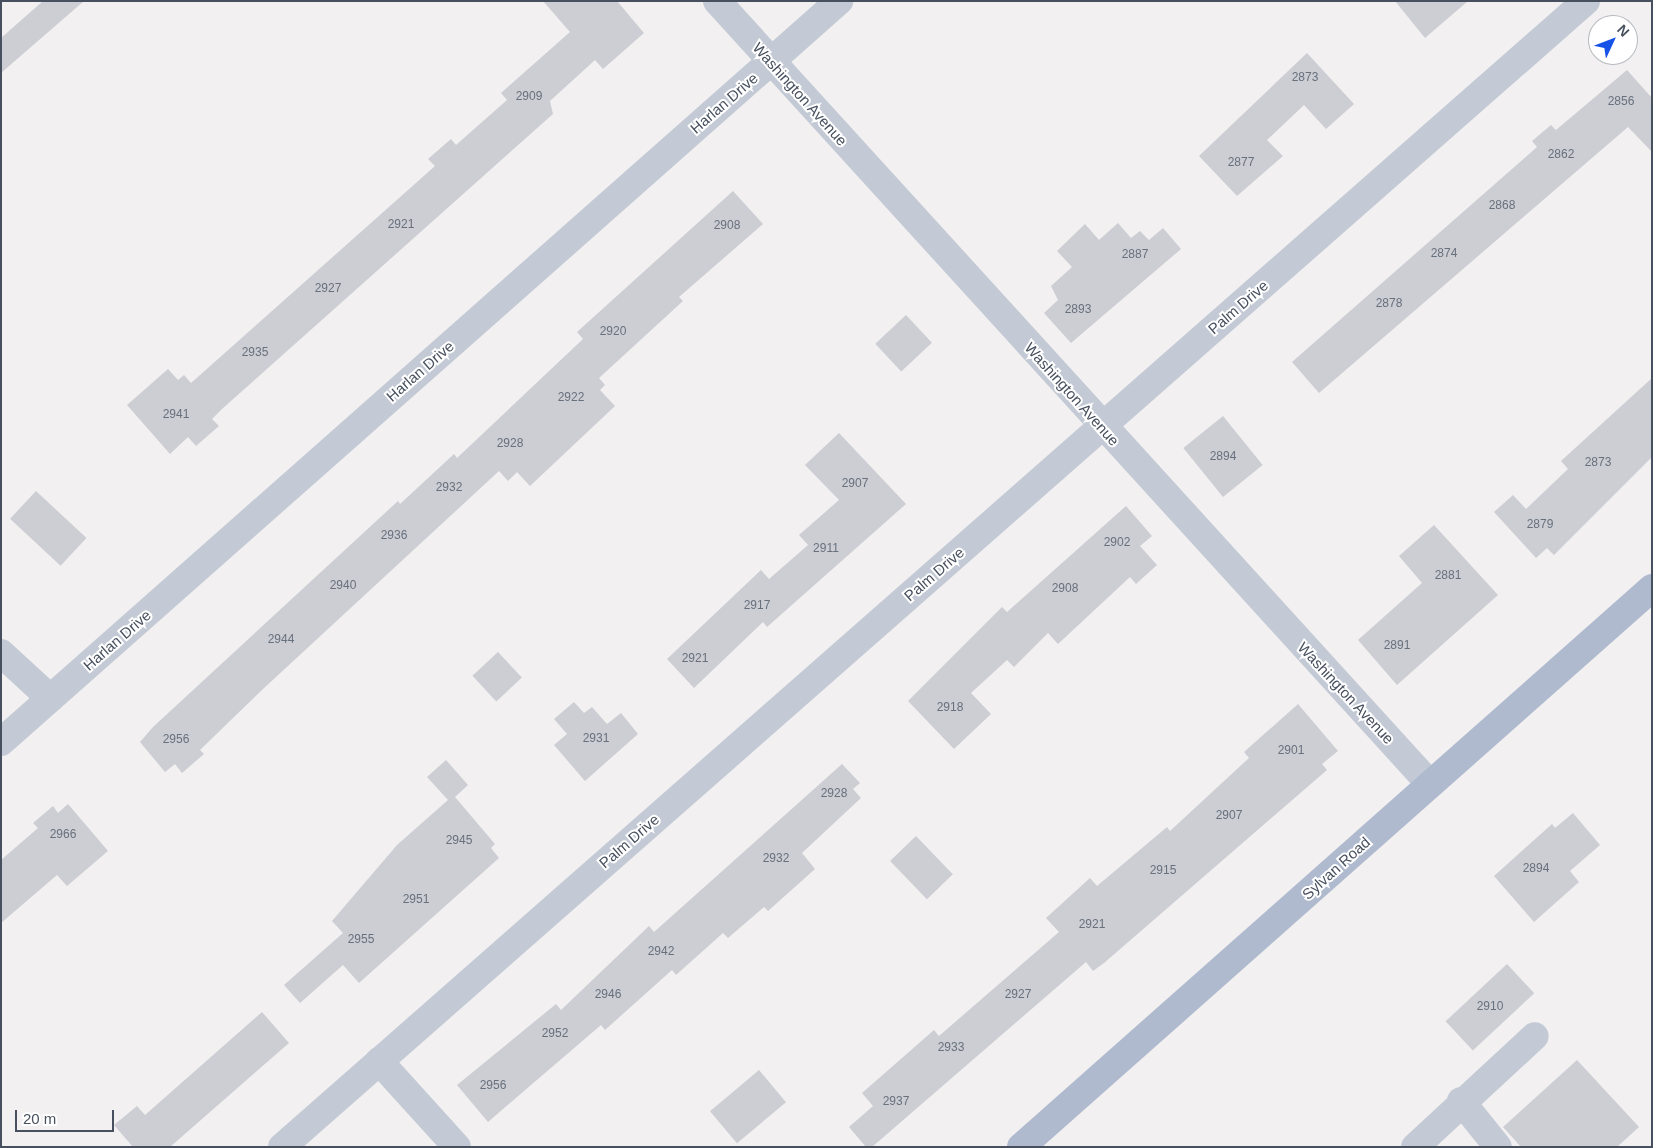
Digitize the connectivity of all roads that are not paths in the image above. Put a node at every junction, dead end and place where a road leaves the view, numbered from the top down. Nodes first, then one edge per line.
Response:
1 (717, 1) edge
2 (839, 1) edge
3 (1586, 1) edge
4 (770, 62) junction
5 (1101, 426) junction
6 (1652, 588) edge
7 (1, 653) edge
8 (50, 698) junction
9 (1, 742) edge
10 (1430, 784) junction
11 (1535, 1036) dead end
12 (379, 1061) junction
13 (1461, 1102) junction
14 (282, 1147) edge
15 (457, 1147) edge
16 (1021, 1147) edge
17 (1415, 1147) edge
18 (1498, 1147) edge

1 - 4 street, Washington Avenue
2 - 4 street, Harlan Drive
3 - 5 street, Palm Drive
4 - 5 street, Washington Avenue
4 - 8 street, Harlan Drive
5 - 10 street, Washington Avenue
5 - 12 street, Palm Drive
6 - 10 main road, Sylvan Road
7 - 8 street
8 - 9 street, Harlan Drive
10 - 16 main road, Sylvan Road
11 - 13 street
12 - 14 street, Palm Drive
12 - 15 street
13 - 17 street
13 - 18 street

